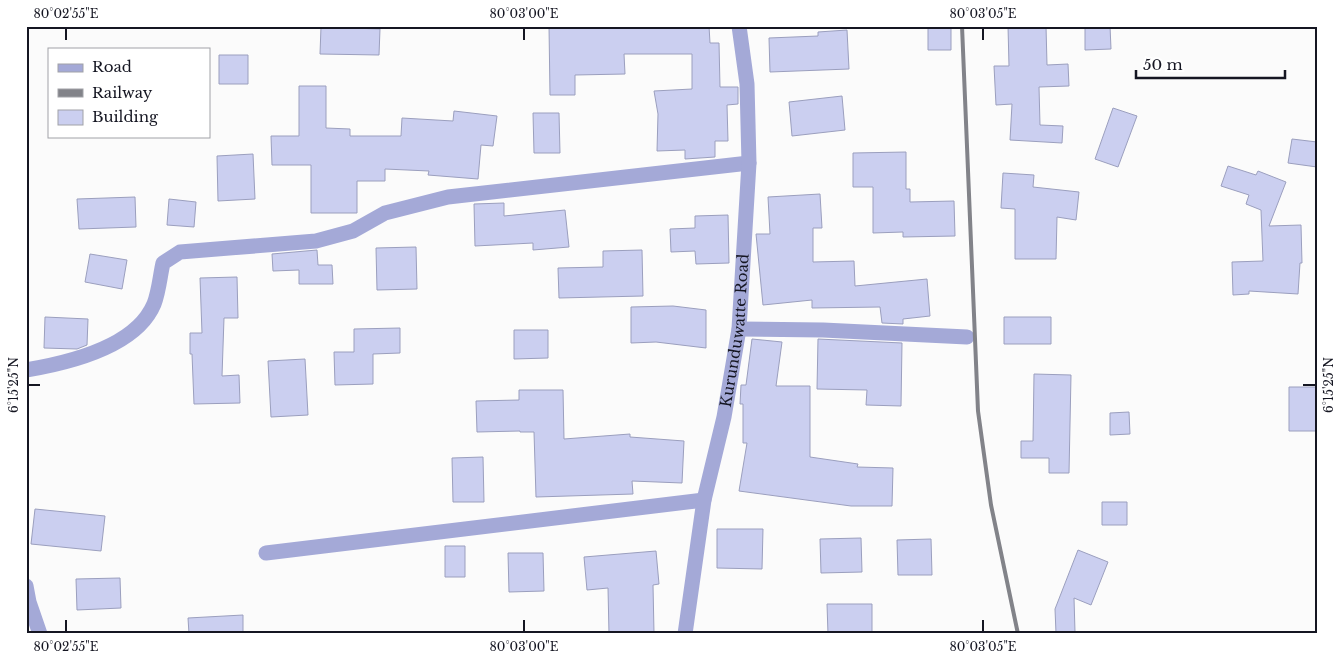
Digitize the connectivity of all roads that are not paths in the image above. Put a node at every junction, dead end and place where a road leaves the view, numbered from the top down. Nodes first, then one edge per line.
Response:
1 (739, 26) edge
2 (749, 163) junction
3 (739, 328) junction
4 (967, 337) dead end
5 (26, 370) edge
6 (704, 500) junction
7 (266, 553) dead end
8 (26, 586) edge
9 (40, 634) edge
10 (685, 634) edge

1 - 2 street, Kurunduwatte Road
2 - 3 street, Kurunduwatte Road
2 - 5 street
3 - 4 street
3 - 6 street, Kurunduwatte Road
6 - 7 street
6 - 10 street, Kurunduwatte Road
8 - 9 street

